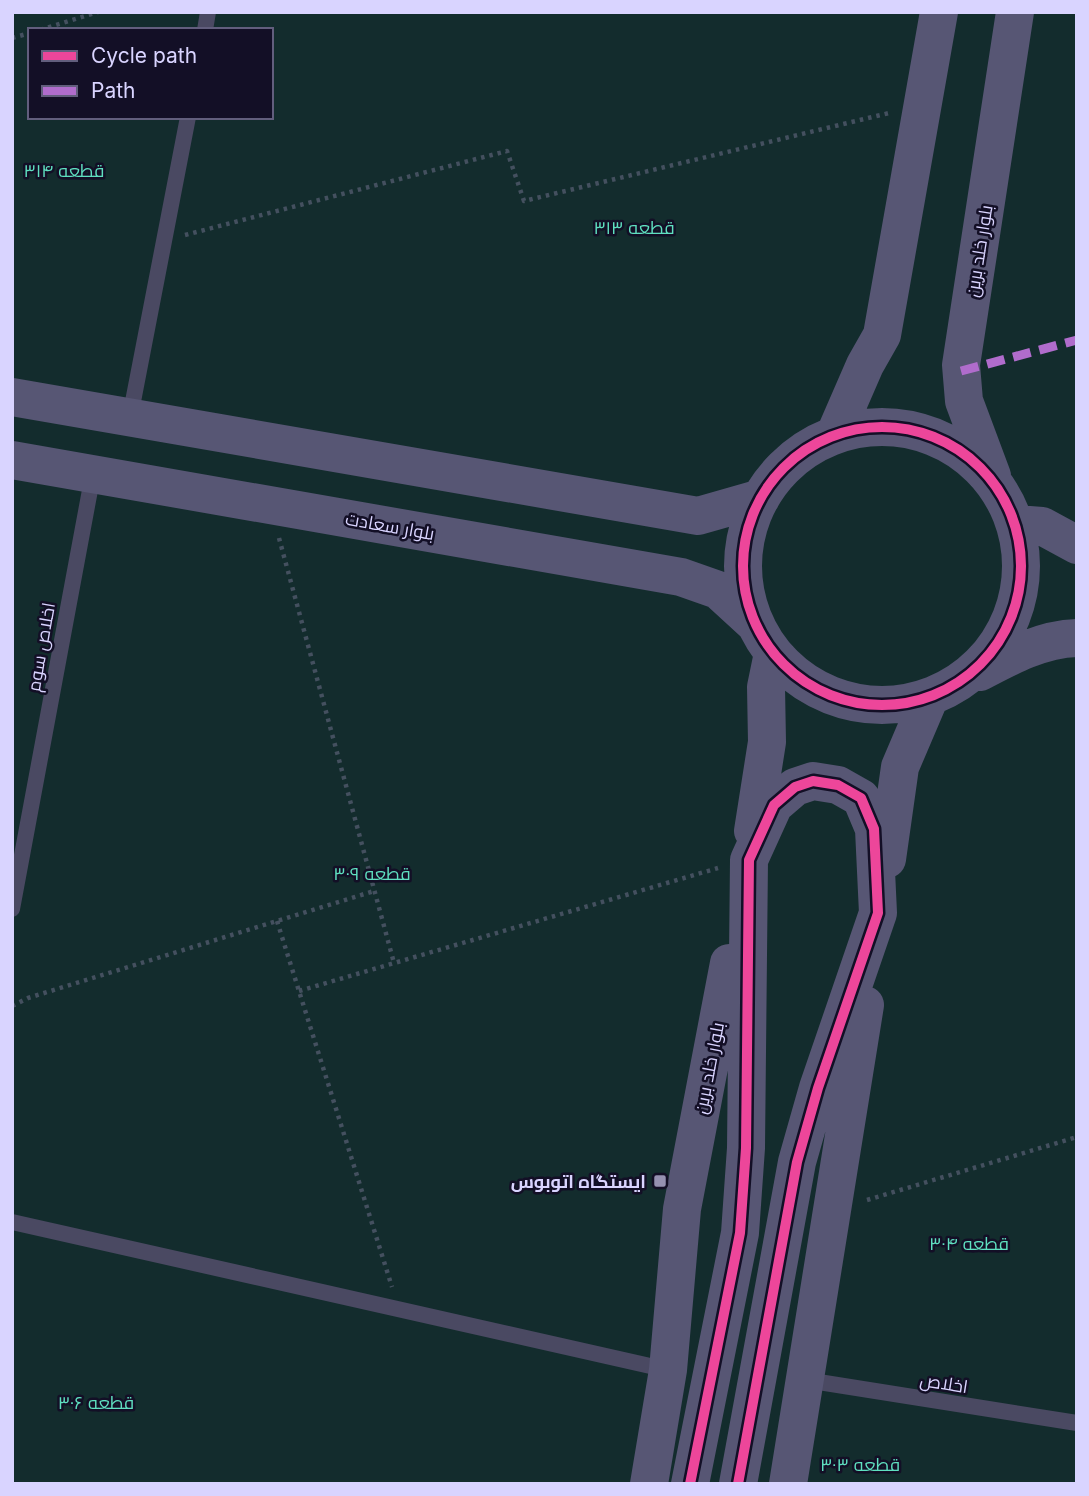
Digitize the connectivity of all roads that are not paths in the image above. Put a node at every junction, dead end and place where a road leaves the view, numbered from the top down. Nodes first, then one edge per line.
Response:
1 (939, 12) edge
2 (1015, 12) edge
3 (188, 119) edge
4 (12, 397) edge
5 (130, 417) junction
6 (835, 434) junction
7 (12, 460) edge
8 (93, 474) junction
9 (996, 484) junction
10 (761, 498) junction
11 (1016, 524) junction
12 (1077, 545) edge
13 (764, 638) junction
14 (1077, 638) edge
15 (944, 691) junction
16 (749, 860) junction
17 (12, 909) edge
18 (878, 913) junction
19 (12, 1222) edge
20 (668, 1370) junction
21 (806, 1380) junction
22 (1077, 1423) edge
23 (649, 1484) edge
24 (690, 1484) edge
25 (738, 1484) edge
26 (789, 1484) edge

1 - 6 street
2 - 9 street, بلوار خلد برین
3 - 5 lane
4 - 5 street
5 - 10 street
6 - 9 street
6 - 10 street
7 - 8 street, بلوار سعادت
8 - 13 street, بلوار سعادت
8 - 17 lane, اخلاص سوم
9 - 11 street
10 - 13 street
11 - 12 street
11 - 15 street
13 - 15 street, بلوار سعادت
13 - 16 street, بلوار خلد برین
14 - 15 street
15 - 18 street
16 - 18 street
16 - 20 street, بلوار خلد برین
16 - 24 street
18 - 21 street
18 - 25 street
19 - 20 lane
20 - 23 street, بلوار خلد برین
21 - 22 lane, اخلاص
21 - 26 street

